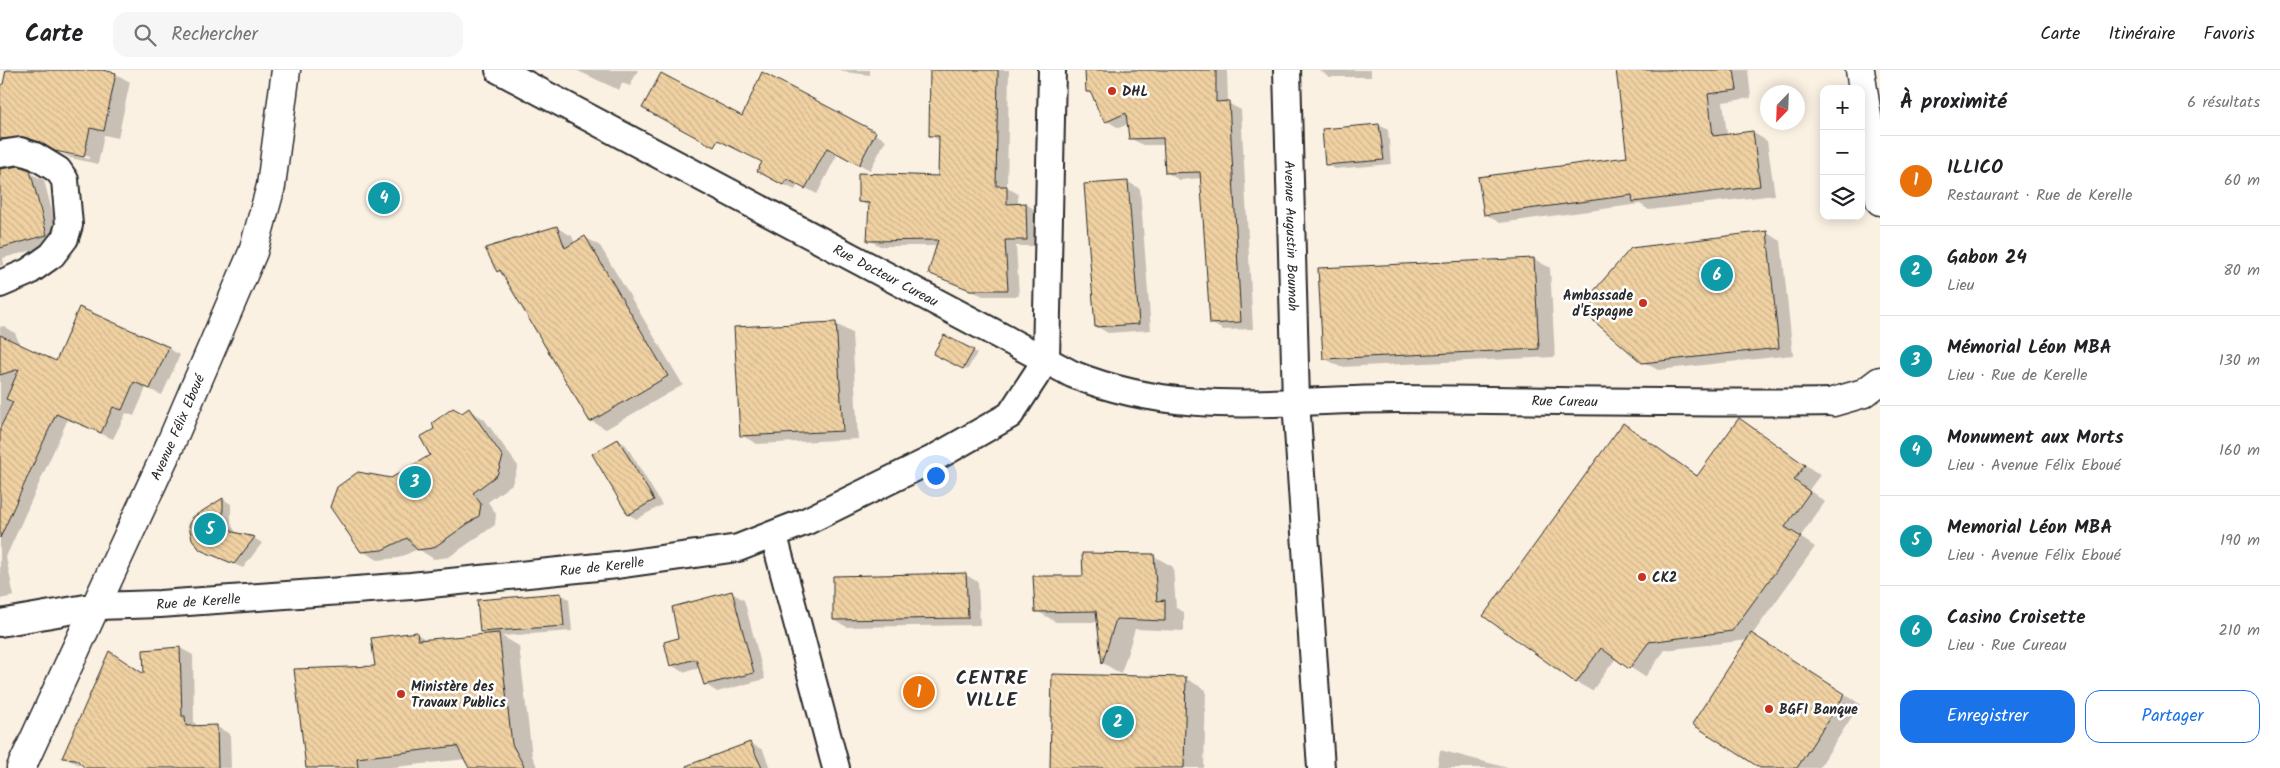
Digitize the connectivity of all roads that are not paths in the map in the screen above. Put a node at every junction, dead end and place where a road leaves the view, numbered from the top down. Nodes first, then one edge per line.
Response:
1 (286, 70) edge
2 (499, 70) edge
3 (1052, 70) edge
4 (1287, 70) edge
5 (1860, 70) edge
6 (0, 154) edge
7 (1880, 201) edge
8 (0, 284) edge
9 (1046, 360) junction
10 (1880, 382) edge
11 (1296, 401) junction
12 (1833, 402) junction
13 (1880, 408) edge
14 (774, 536) junction
15 (97, 606) junction
16 (0, 623) edge
17 (21, 768) edge
18 (836, 768) edge
19 (1321, 768) edge

1 - 15 main road, Avenue Félix Eboué
2 - 9 street, Rue Docteur Cureau
3 - 9 street
4 - 11 street, Avenue Augustin Boumah
5 - 7 main road
6 - 8 street
9 - 11 street, Rue Docteur Cureau
9 - 14 street, Rue de Kerelle
10 - 12 main road
11 - 12 street, Rue Cureau
11 - 19 street, Avenue Augustin Boumah
12 - 13 main road
14 - 15 street, Rue de Kerelle
14 - 18 street
15 - 16 street, Rue de Kerelle
15 - 17 main road, Avenue Félix Eboué

